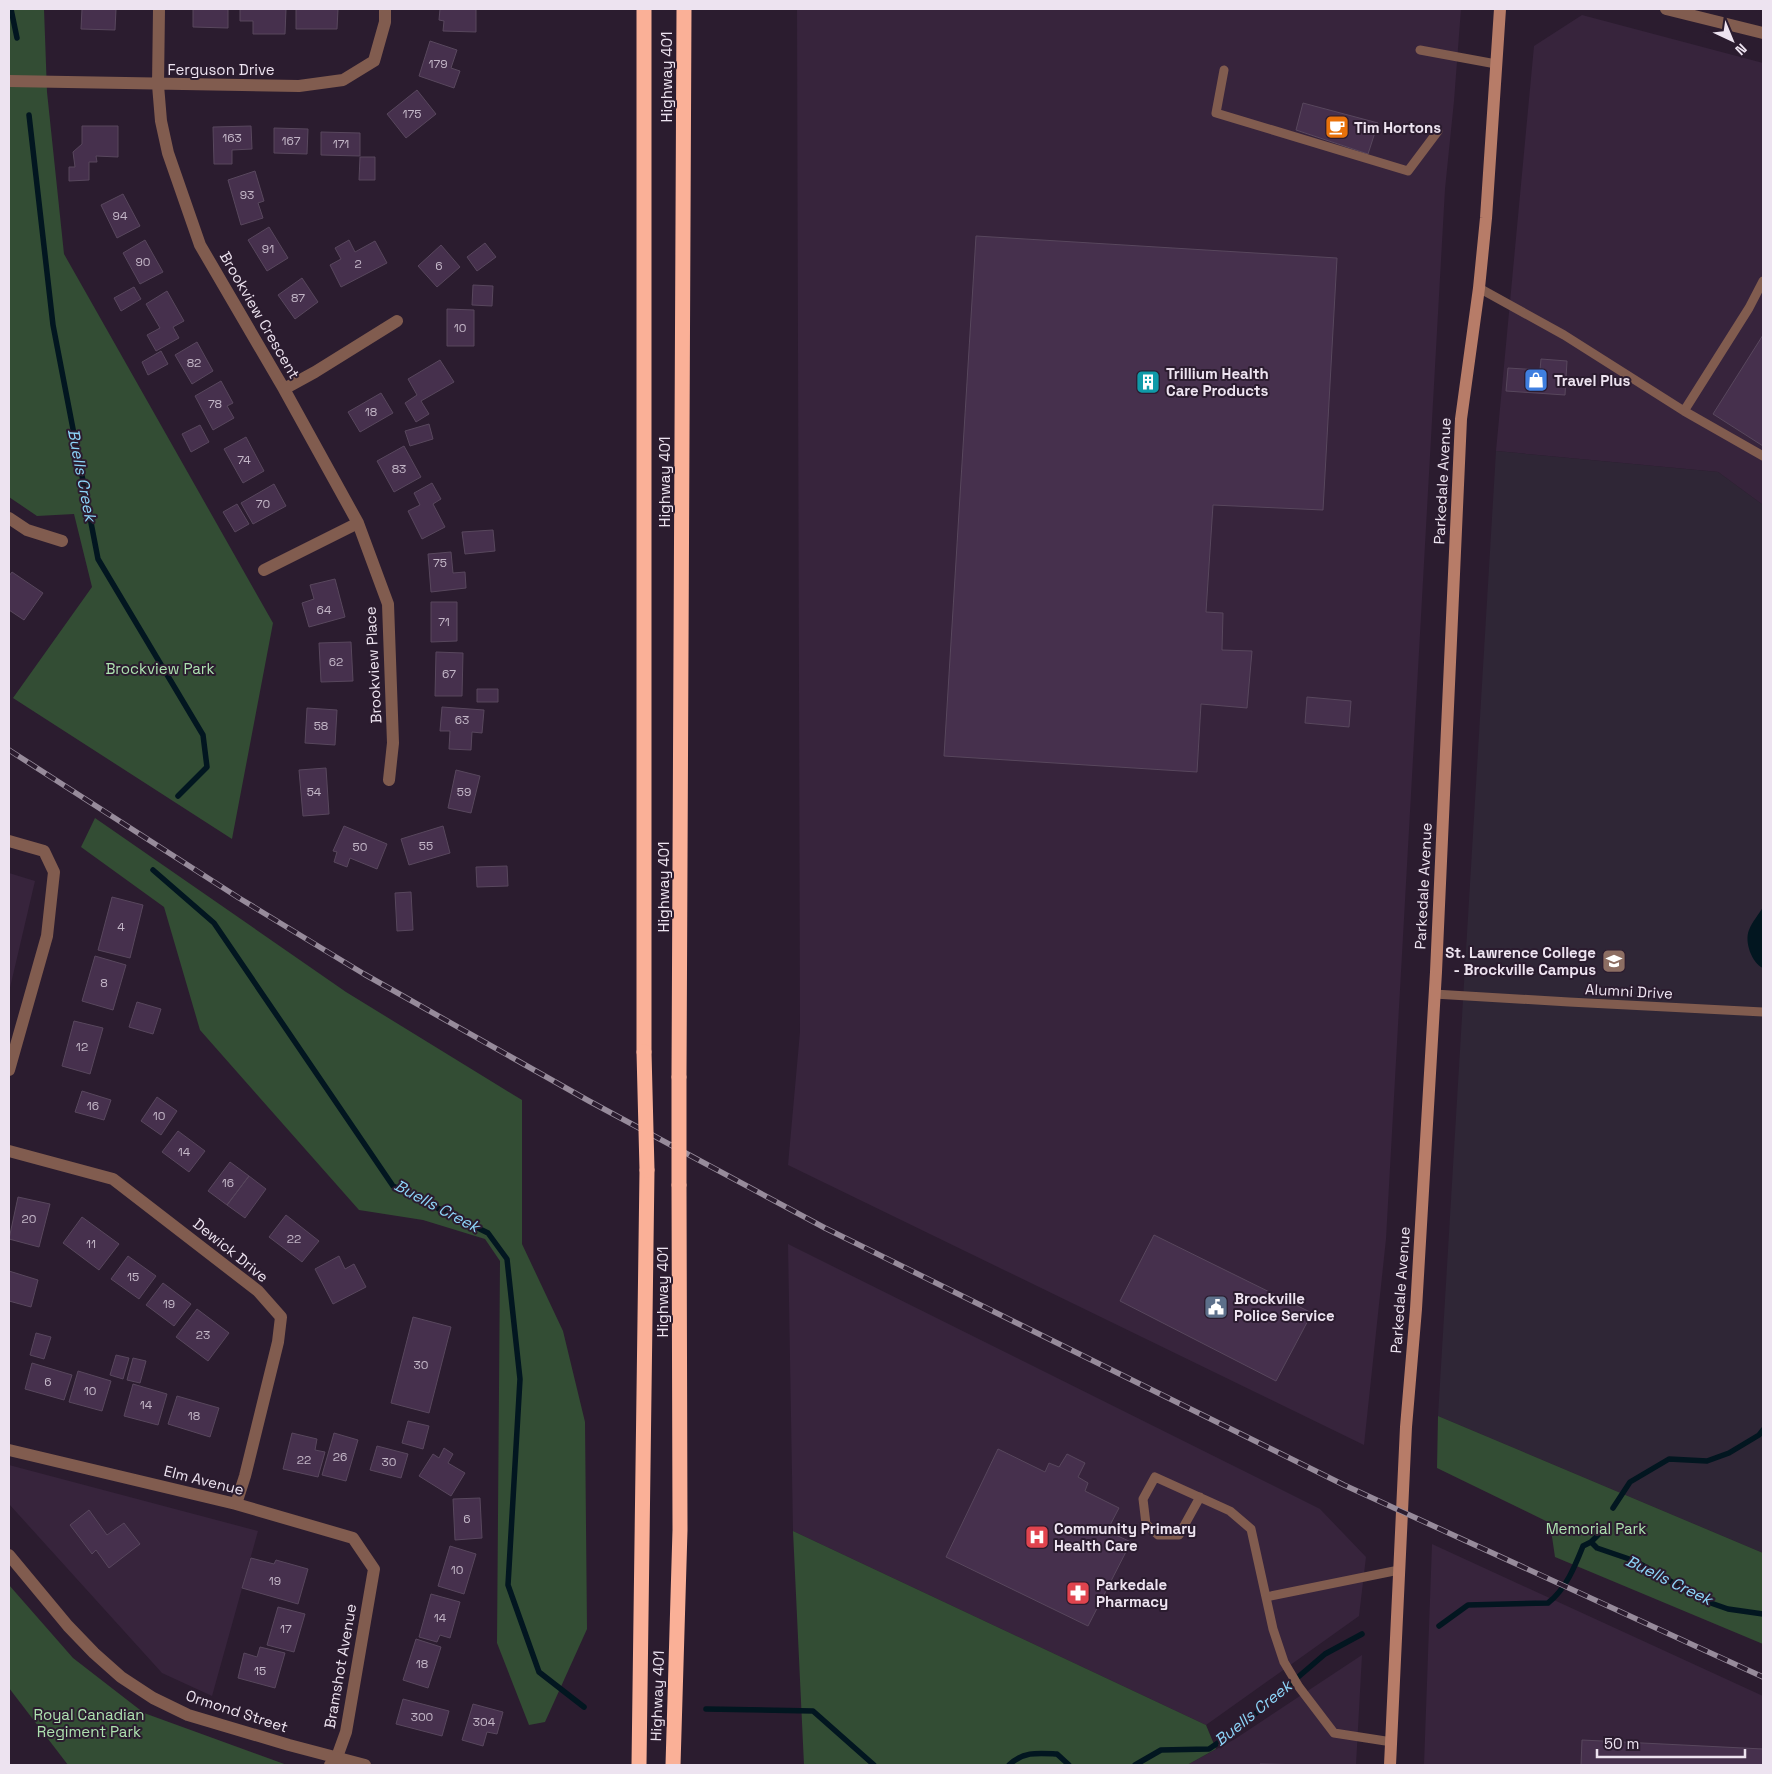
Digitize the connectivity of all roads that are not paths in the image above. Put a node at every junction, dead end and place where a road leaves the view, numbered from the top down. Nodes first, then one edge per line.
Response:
1 (159, 9) edge
2 (385, 9) edge
3 (644, 9) edge
4 (684, 9) edge
5 (1500, 9) edge
6 (1666, 9) edge
7 (1763, 33) edge
8 (1420, 50) dead end
9 (1496, 64) junction
10 (1224, 70) dead end
11 (9, 81) edge
12 (158, 85) junction
13 (1438, 131) dead end
14 (1763, 281) edge
15 (1479, 288) junction
16 (397, 321) dead end
17 (284, 389) junction
18 (1684, 411) junction
19 (1763, 456) edge
20 (9, 518) edge
21 (358, 523) junction
22 (62, 541) dead end
23 (264, 570) dead end
24 (389, 780) dead end
25 (9, 841) edge
26 (1434, 994) junction
27 (1763, 1012) edge
28 (9, 1070) edge
29 (9, 1151) edge
30 (9, 1450) edge
31 (1200, 1497) junction
32 (236, 1504) junction
33 (9, 1555) edge
34 (374, 1569) joint
35 (1400, 1570) junction
36 (1266, 1596) junction
37 (1392, 1742) junction
38 (333, 1761) edge
39 (366, 1765) edge
40 (639, 1765) edge
41 (673, 1765) edge
42 (1390, 1765) edge

1 - 12 street, Brookview Crescent
2 - 12 street, Ferguson Drive
3 - 40 highway, Highway 401, bridge
4 - 41 highway, Highway 401, bridge
5 - 9 main road, Parkedale Avenue
6 - 7 street
8 - 9 lane
9 - 15 main road, Parkedale Avenue
10 - 13 lane
11 - 12 street, Ferguson Drive
12 - 17 street, Brookview Crescent
14 - 18 lane
15 - 18 lane
15 - 26 main road, Parkedale Avenue
16 - 17 street
17 - 21 street, Brookview Crescent
18 - 19 lane
20 - 22 street
21 - 23 street
21 - 24 street, Brookview Place
25 - 28 street
26 - 27 lane, Alumni Drive
26 - 35 main road, Parkedale Avenue
29 - 32 street, Dewick Drive
30 - 32 street, Elm Avenue
31 - 31 lane
31 - 36 lane
32 - 34 street, Elm Avenue
33 - 38 street, Ormond Street
34 - 38 street, Bramshot Avenue
35 - 36 lane
35 - 37 main road, Parkedale Avenue
36 - 37 lane
37 - 42 main road, Parkedale Avenue
38 - 39 street, Ormond Street

